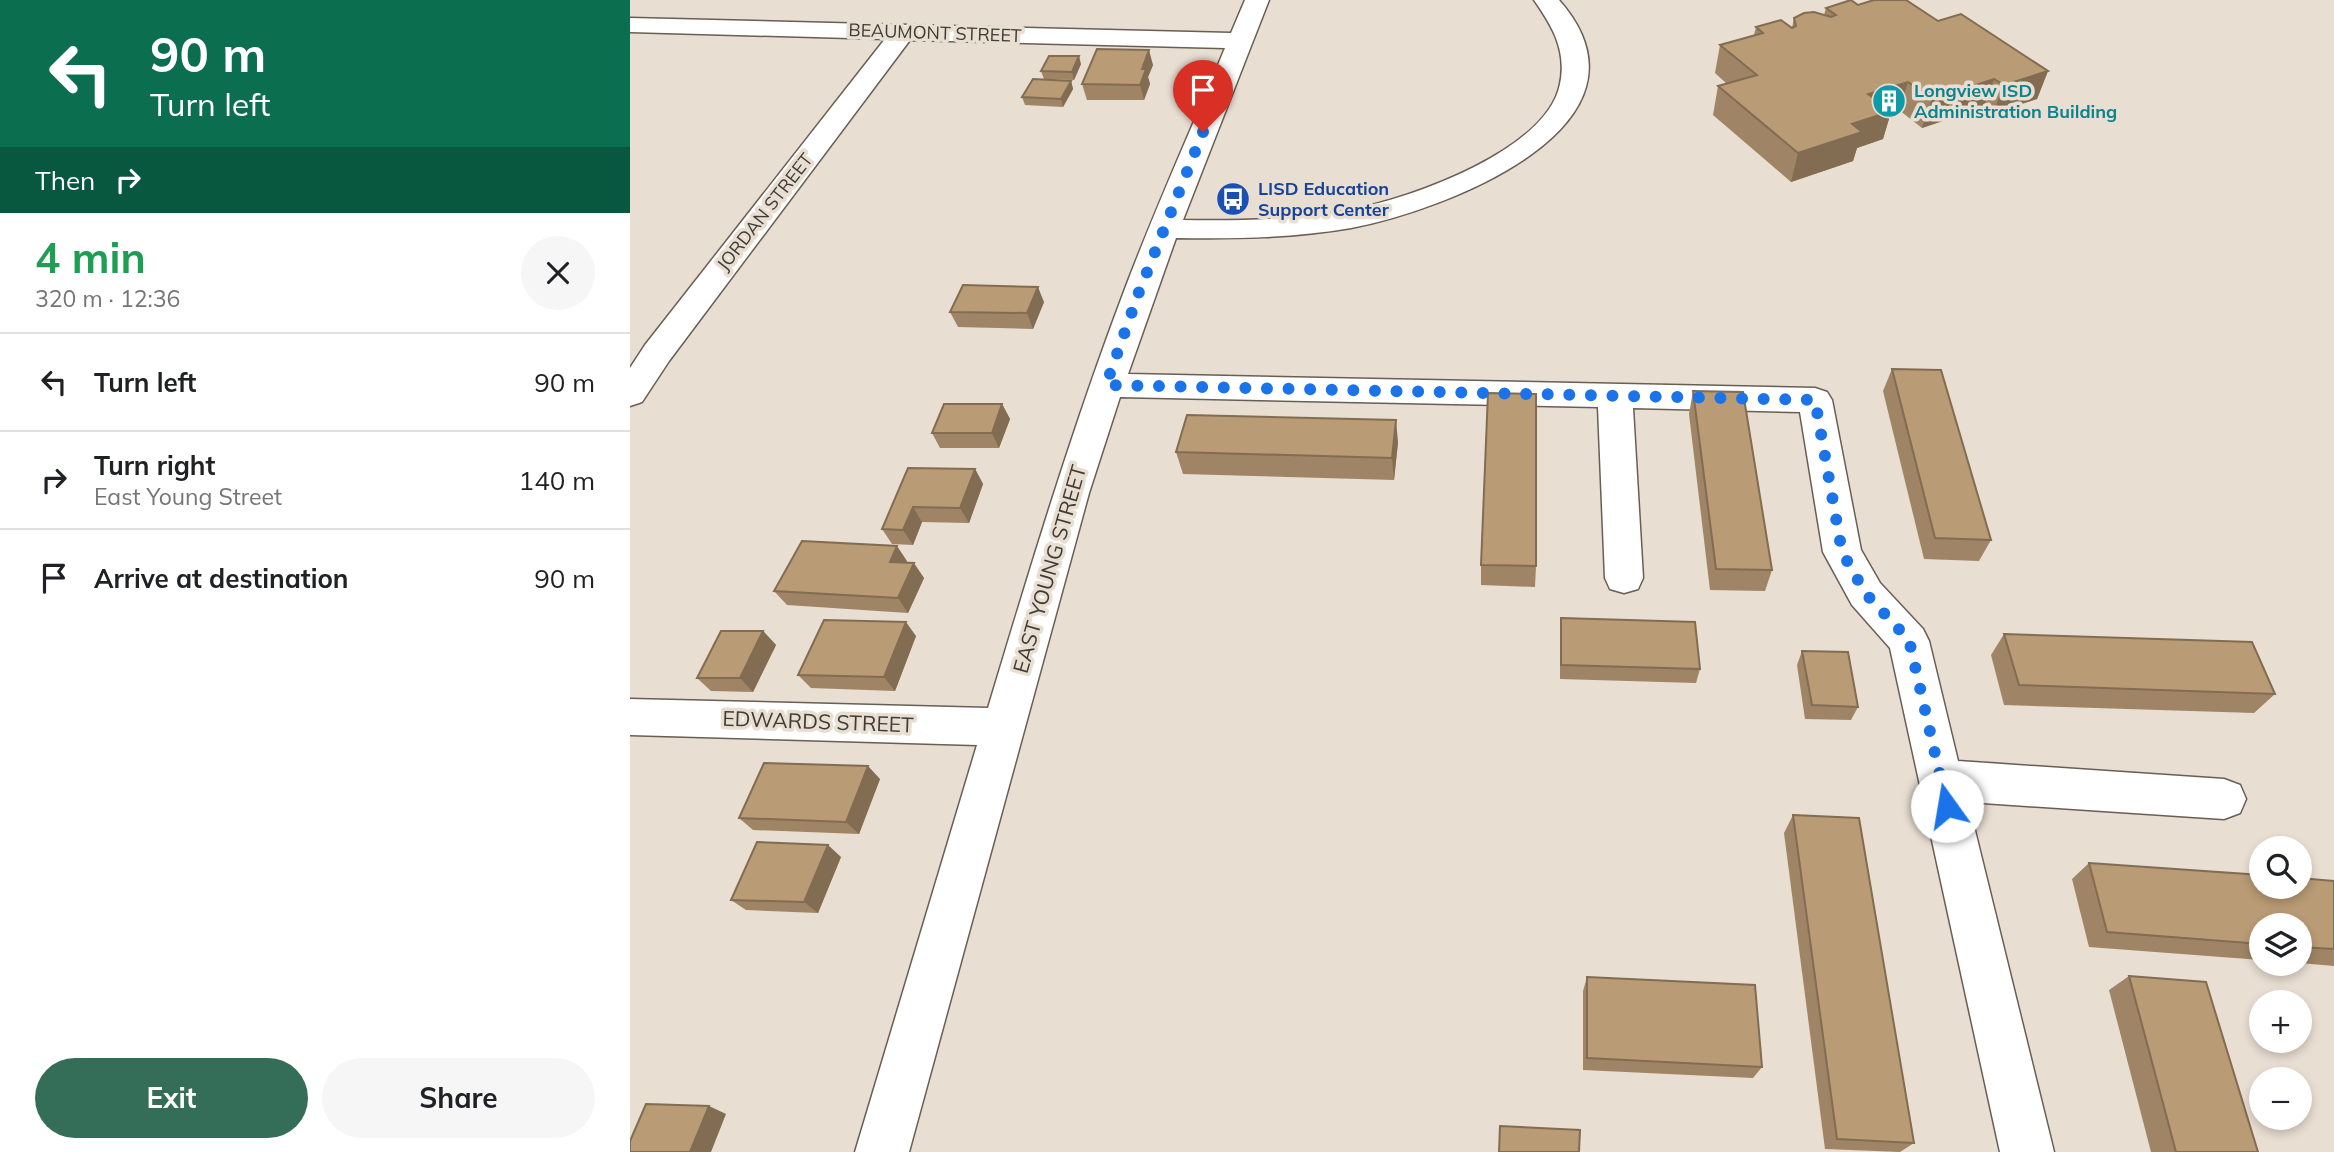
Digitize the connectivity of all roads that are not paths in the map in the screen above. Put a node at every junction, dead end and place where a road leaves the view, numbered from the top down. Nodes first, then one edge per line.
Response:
1 (1257, 0) edge
2 (1546, 0) edge
3 (630, 25) edge
4 (904, 32) junction
5 (1239, 41) junction
6 (1164, 229) junction
7 (643, 353) edge
8 (1106, 385) junction
9 (630, 394) edge
10 (1615, 396) junction
11 (1624, 578) dead end
12 (630, 717) edge
13 (1006, 727) junction
14 (1941, 780) junction
15 (2224, 799) dead end
16 (882, 1152) edge
17 (2027, 1152) edge

1 - 5 street, EAST YOUNG STREET
2 - 6 street
3 - 4 street, BEAUMONT STREET
4 - 5 street, BEAUMONT STREET
4 - 7 street, JORDAN STREET
5 - 6 street, EAST YOUNG STREET
6 - 8 street, EAST YOUNG STREET
7 - 9 street, JORDAN STREET
8 - 10 street
8 - 13 street, EAST YOUNG STREET
10 - 11 street
10 - 14 street
12 - 13 street, EDWARDS STREET
13 - 16 street, EAST YOUNG STREET
14 - 15 street
14 - 17 street

